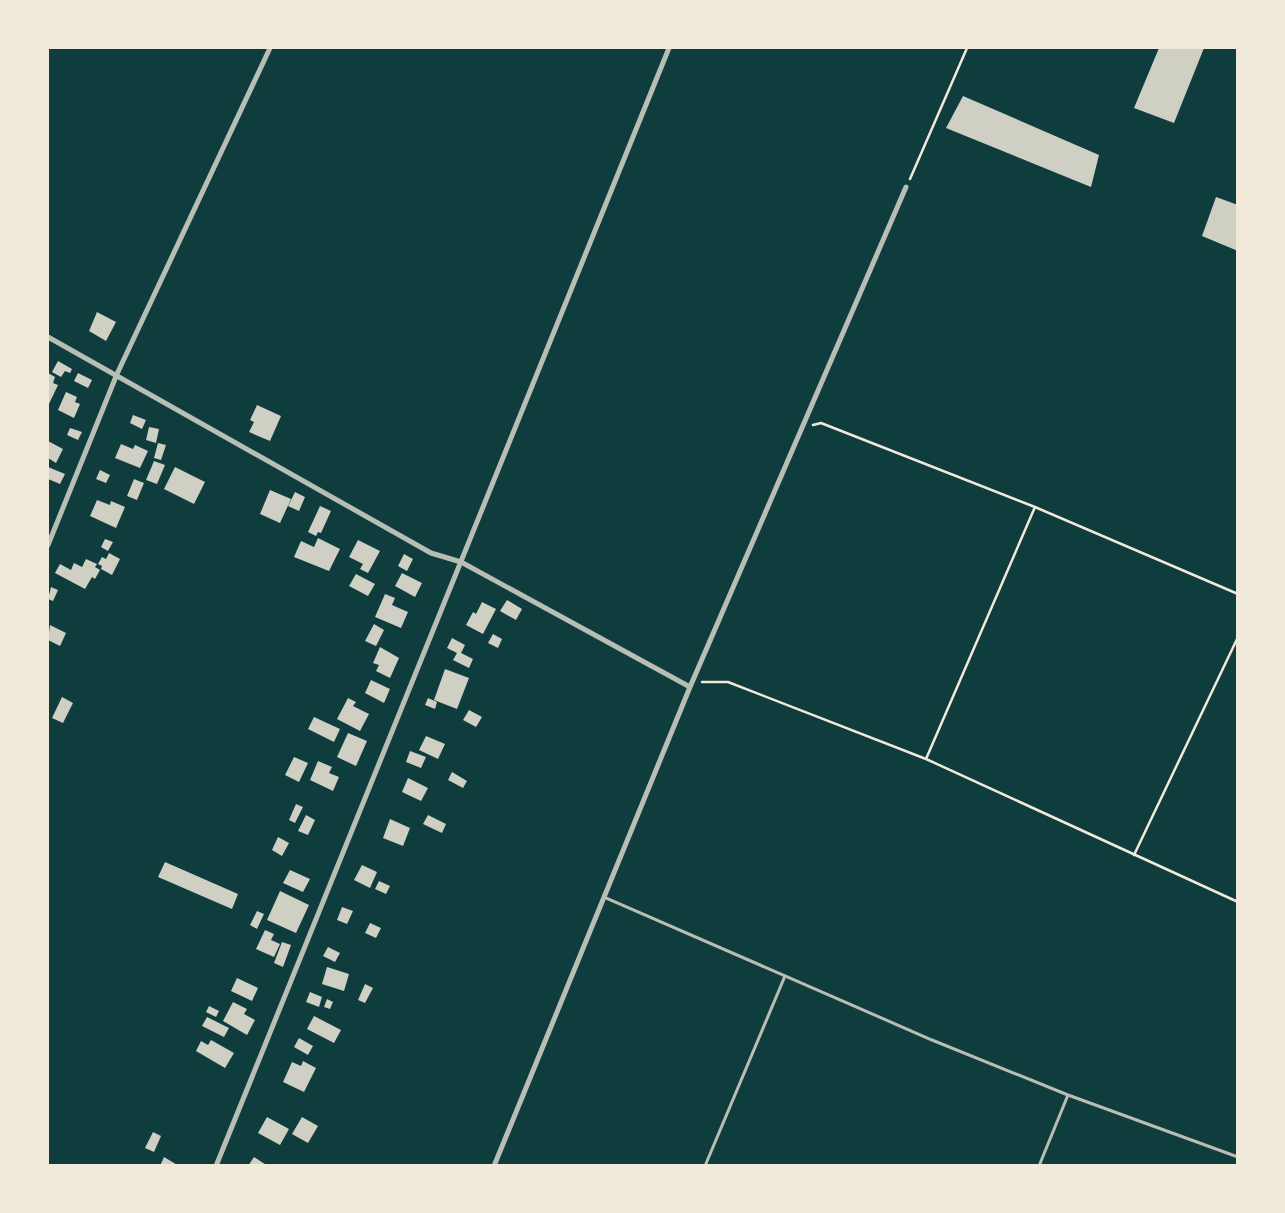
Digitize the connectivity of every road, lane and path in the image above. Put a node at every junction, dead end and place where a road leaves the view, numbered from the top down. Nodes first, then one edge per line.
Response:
1 (270, 48) edge
2 (669, 48) edge
3 (967, 48) edge
4 (906, 187) joint
5 (48, 337) edge
6 (116, 374) junction
7 (802, 428) junction
8 (1035, 506) junction
9 (48, 545) edge
10 (461, 562) junction
11 (1238, 594) edge
12 (1238, 637) edge
13 (690, 688) junction
14 (926, 759) junction
15 (1134, 855) junction
16 (604, 897) junction
17 (1238, 902) edge
18 (785, 976) junction
19 (1068, 1095) junction
20 (1238, 1157) edge
21 (216, 1166) edge
22 (494, 1166) edge
23 (706, 1166) edge
24 (1039, 1166) edge

1 - 6 street
2 - 10 street
3 - 4 path
4 - 7 street
5 - 6 street
6 - 9 street
6 - 10 street
7 - 8 path
7 - 13 street
8 - 11 path
8 - 14 path
10 - 13 street
10 - 21 street
12 - 15 path
13 - 14 path
13 - 16 street
14 - 15 path
15 - 17 path
16 - 18 lane
16 - 22 street
18 - 19 lane
18 - 23 lane
19 - 20 lane
19 - 24 lane

